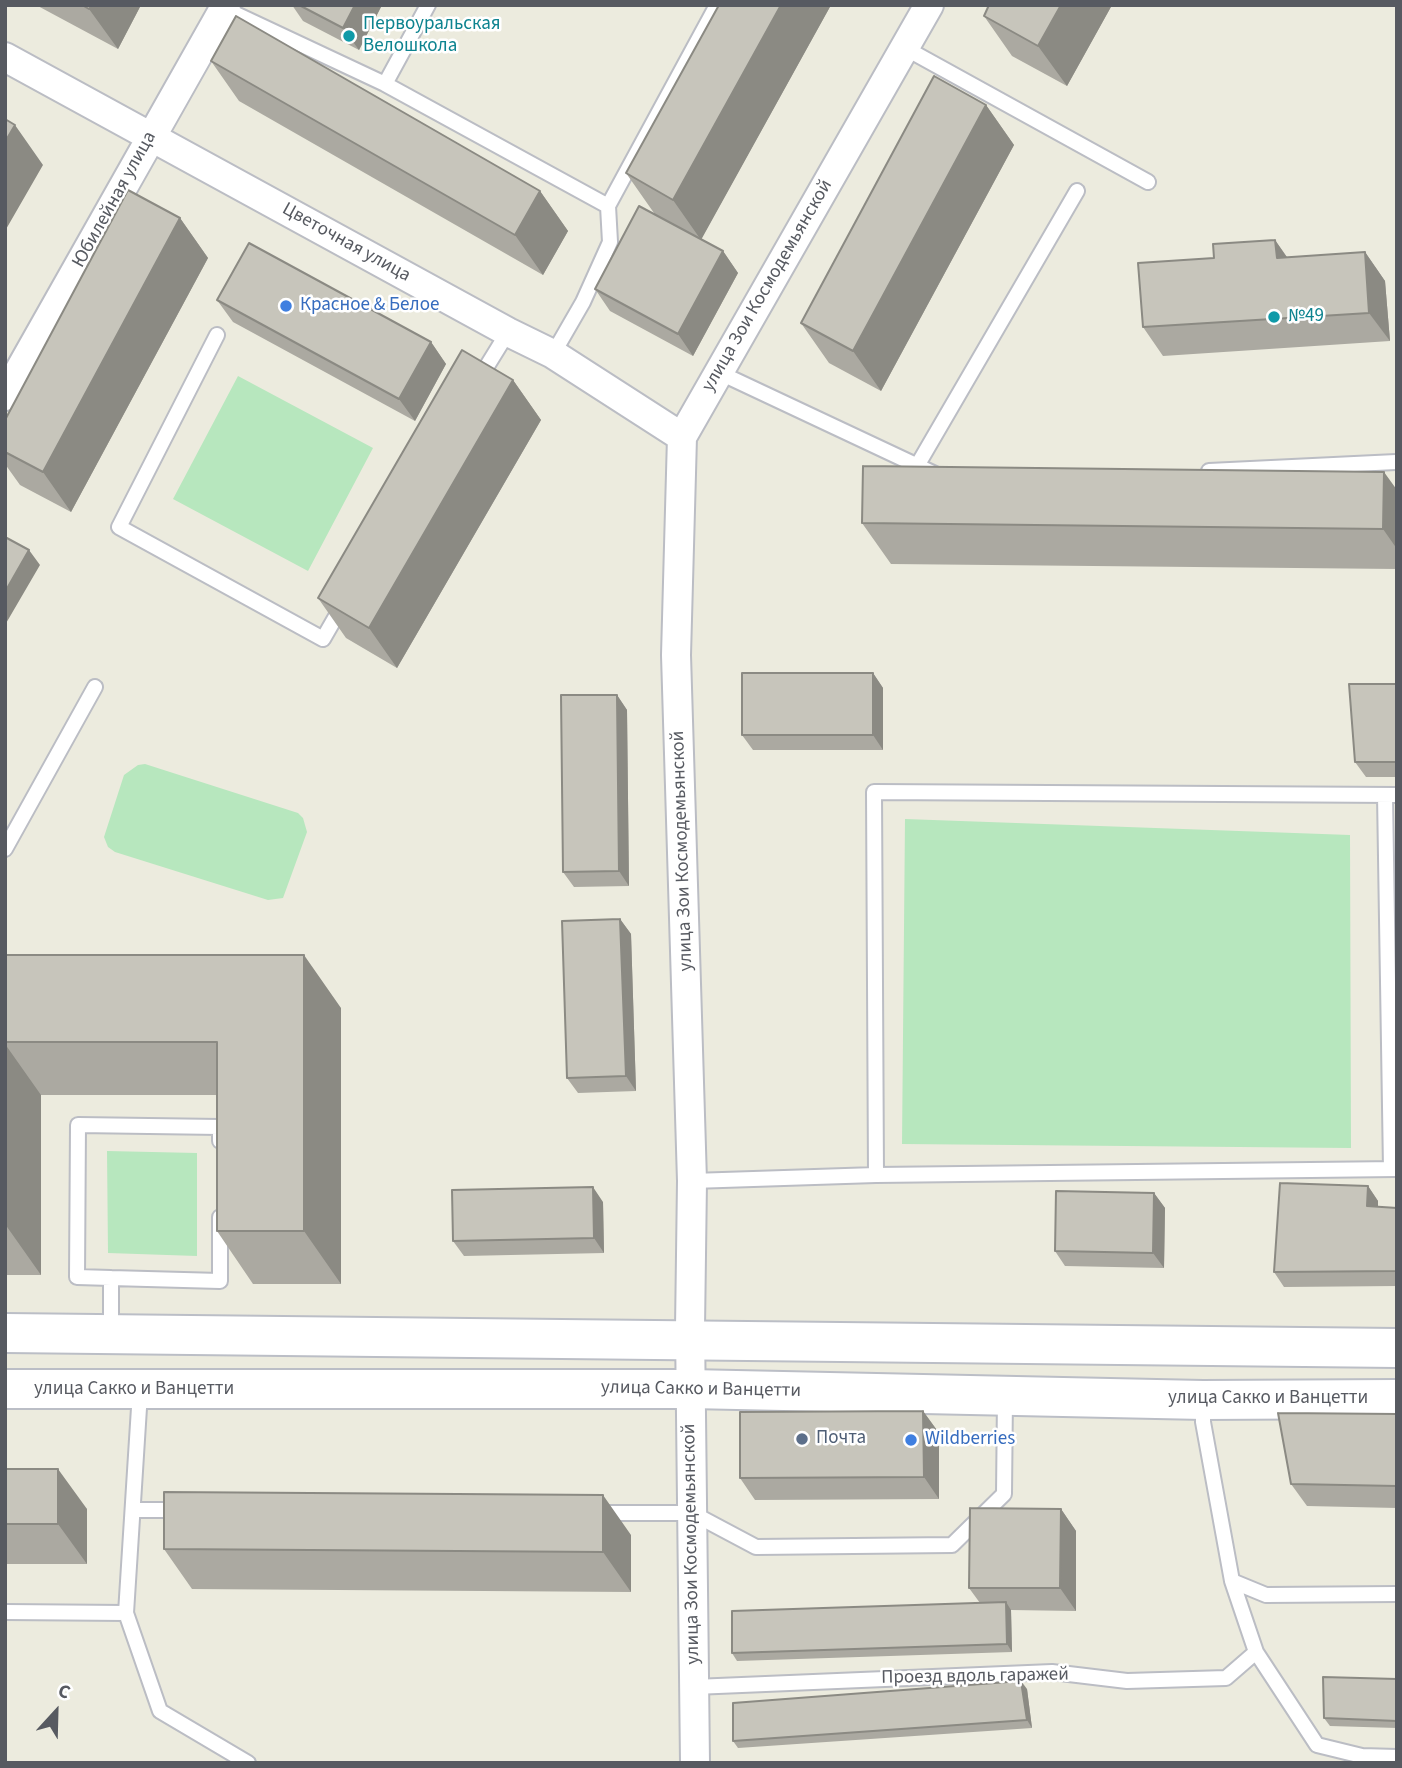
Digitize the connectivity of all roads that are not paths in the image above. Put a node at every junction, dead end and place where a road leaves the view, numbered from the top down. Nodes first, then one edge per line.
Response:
1 (428, 5) edge
2 (717, 5) edge
3 (929, 5) edge
4 (223, 6) edge
5 (905, 48) junction
6 (6, 60) edge
7 (385, 84) junction
8 (151, 136) junction
9 (1148, 182) dead end
10 (1077, 191) dead end
11 (608, 206) junction
12 (508, 332) junction
13 (217, 335) dead end
14 (553, 354) junction
15 (718, 372) junction
16 (472, 391) edge
17 (5, 396) edge
18 (681, 438) junction
19 (1396, 461) edge
20 (917, 466) junction
21 (1190, 472) edge
22 (946, 479) edge
23 (351, 592) edge
24 (95, 687) dead end
25 (1391, 795) edge
26 (5, 849) edge
27 (220, 1155) edge
28 (1394, 1169) edge
29 (876, 1175) junction
30 (692, 1181) junction
31 (220, 1197) edge
32 (111, 1278) junction
33 (5, 1333) edge
34 (126, 1336) junction
35 (690, 1341) junction
36 (1004, 1344) junction
37 (1397, 1348) edge
38 (690, 1389) junction
39 (5, 1390) edge
40 (140, 1391) junction
41 (1005, 1396) junction
42 (1397, 1399) edge
43 (1203, 1400) junction
44 (134, 1510) junction
45 (203, 1510) edge
46 (580, 1513) edge
47 (692, 1513) junction
48 (1232, 1581) junction
49 (1397, 1594) edge
50 (5, 1612) edge
51 (126, 1613) junction
52 (1256, 1652) junction
53 (694, 1687) junction
54 (1397, 1757) edge
55 (248, 1763) edge
56 (695, 1763) edge

1 - 7 lane
2 - 11 lane
3 - 5 street, улица Зои Космодемьянской
4 - 7 lane
4 - 8 street, Юбилейная улица
5 - 9 lane
5 - 15 street, улица Зои Космодемьянской
6 - 8 street, Цветочная улица
7 - 11 lane
8 - 12 street, Цветочная улица
8 - 17 street, Юбилейная улица
10 - 20 lane
11 - 14 lane
12 - 14 street, Цветочная улица
12 - 16 lane
13 - 23 lane
14 - 18 street, Цветочная улица
15 - 18 street, улица Зои Космодемьянской
15 - 20 lane
18 - 30 street, улица Зои Космодемьянской
19 - 21 lane
20 - 22 lane
24 - 26 lane
25 - 28 lane
25 - 29 lane
27 - 32 lane
28 - 29 lane
29 - 30 lane
30 - 35 street, улица Зои Космодемьянской
31 - 32 lane
32 - 34 lane
33 - 34 street
34 - 35 street
34 - 40 street
35 - 36 street
35 - 38 street, улица Зои Космодемьянской
36 - 37 street
36 - 41 street
38 - 40 street, улица Сакко и Ванцетти
38 - 41 street, улица Сакко и Ванцетти
38 - 47 street, улица Зои Космодемьянской
39 - 40 street, улица Сакко и Ванцетти
40 - 44 lane
41 - 43 street, улица Сакко и Ванцетти
41 - 47 lane
42 - 43 street, улица Сакко и Ванцетти
43 - 48 lane
44 - 45 lane
44 - 51 lane
46 - 47 lane
47 - 53 street, улица Зои Космодемьянской
48 - 49 lane
48 - 52 lane
50 - 51 lane
51 - 55 lane
52 - 53 lane, Проезд вдоль гаражей
52 - 54 lane
53 - 56 street, улица Зои Космодемьянской

